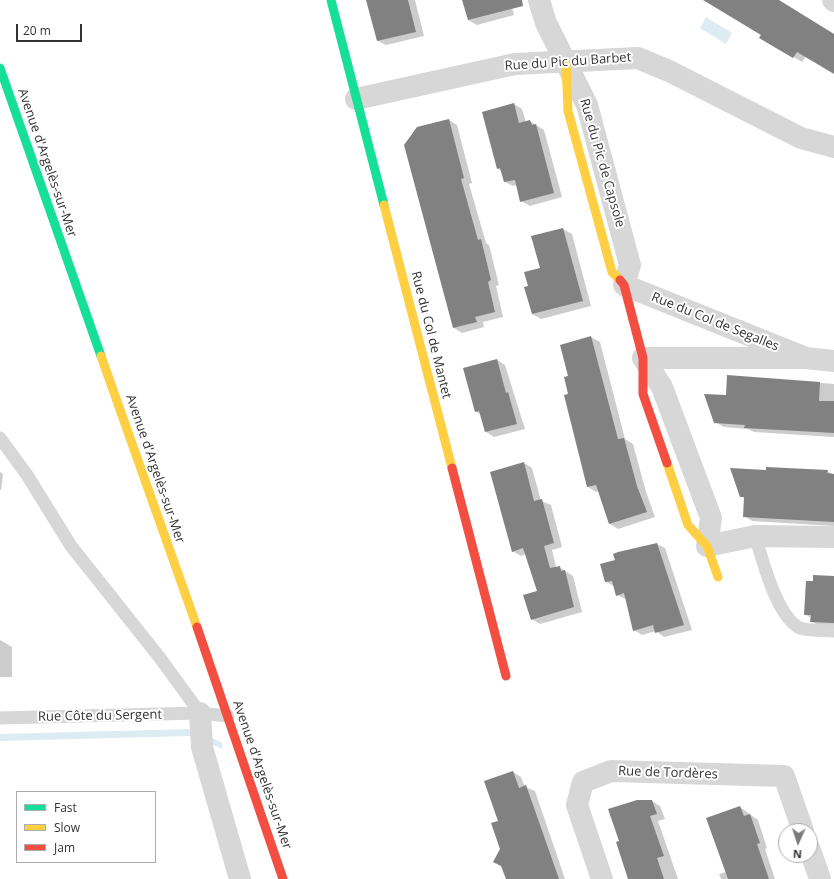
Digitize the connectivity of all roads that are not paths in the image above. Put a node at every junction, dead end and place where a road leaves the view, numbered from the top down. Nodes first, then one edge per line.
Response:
1 (331, 0) edge
2 (539, 0) edge
3 (566, 62) junction
4 (0, 68) edge
5 (356, 99) junction
6 (834, 147) edge
7 (624, 286) junction
8 (642, 358) junction
9 (806, 358) junction
10 (834, 361) edge
11 (0, 438) edge
12 (755, 536) junction
13 (834, 537) edge
14 (707, 546) junction
15 (718, 577) dead end
16 (834, 631) edge
17 (506, 676) dead end
18 (200, 713) junction
19 (228, 716) junction
20 (0, 718) edge
21 (800, 823) edge
22 (814, 863) edge
23 (240, 879) edge
24 (283, 879) edge
25 (602, 879) edge
26 (820, 879) edge

1 - 5 main road, Rue du Col de Mantet
2 - 3 street, Rue du Pic de Capsole
3 - 5 street, Rue du Pic du Barbet
3 - 6 street, Rue du Pic du Barbet
3 - 7 street, Rue du Pic de Capsole
4 - 19 main road, Avenue d'Argelès-sur-Mer
5 - 17 main road, Rue du Col de Mantet
7 - 8 main road, Rue du Pic de Capsole
7 - 9 street, Rue du Col de Segalles
8 - 9 street, Rue du Col de Segalles
8 - 14 street, Rue du Pic de Capsole
9 - 10 street, Rue du Col de Segalles
11 - 18 lane
12 - 13 street
12 - 14 street
12 - 16 lane
14 - 15 main road, Rue du Pic de Capsole
18 - 19 lane, Rue Côte du Sergent
18 - 20 lane, Rue Côte du Sergent
18 - 23 street
19 - 24 main road, Avenue d'Argelès-sur-Mer
21 - 25 street, Rue de Tordères
22 - 26 street

